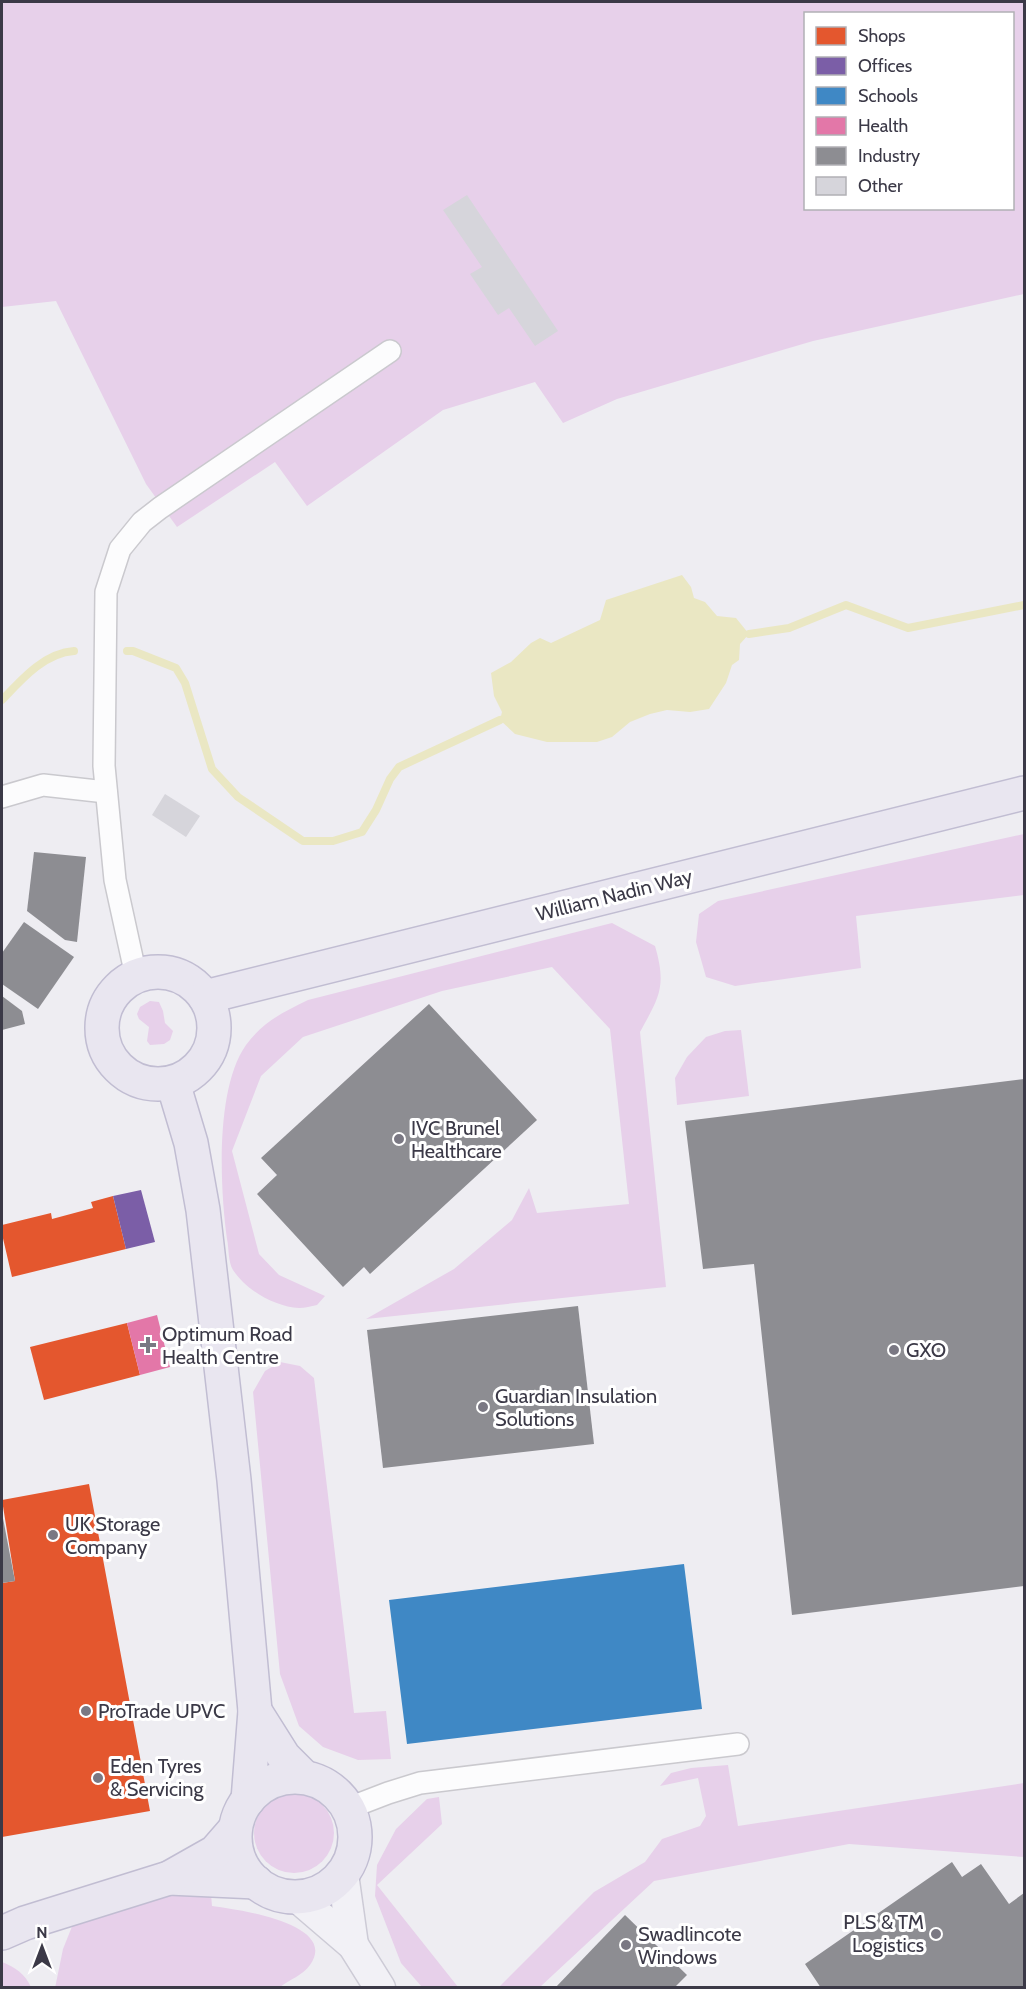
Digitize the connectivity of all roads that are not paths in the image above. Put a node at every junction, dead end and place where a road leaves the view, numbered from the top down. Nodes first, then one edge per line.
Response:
1 (390, 351) dead end
2 (106, 792) junction
3 (1024, 794) edge
4 (2, 797) edge
5 (136, 976) junction
6 (205, 998) junction
7 (173, 1083) junction
8 (255, 1711) junction
9 (738, 1744) dead end
10 (304, 1777) junction
11 (349, 1808) junction
12 (241, 1814) junction
13 (343, 1874) junction
14 (169, 1878) junction
15 (256, 1882) junction
16 (297, 1897) junction
17 (2, 1933) edge
18 (353, 1945) junction
19 (380, 1988) edge

1 - 2 street
2 - 4 street
2 - 5 street
3 - 6 main road, William Nadin Way
5 - 6 main road
5 - 7 main road
6 - 7 main road
7 - 8 main road
8 - 10 main road
8 - 12 main road
9 - 11 street
10 - 11 main road
10 - 12 main road
11 - 13 main road
12 - 14 main road
12 - 15 main road
13 - 16 main road
13 - 18 street
14 - 15 main road
14 - 17 main road
15 - 16 main road
16 - 18 street
18 - 19 street

